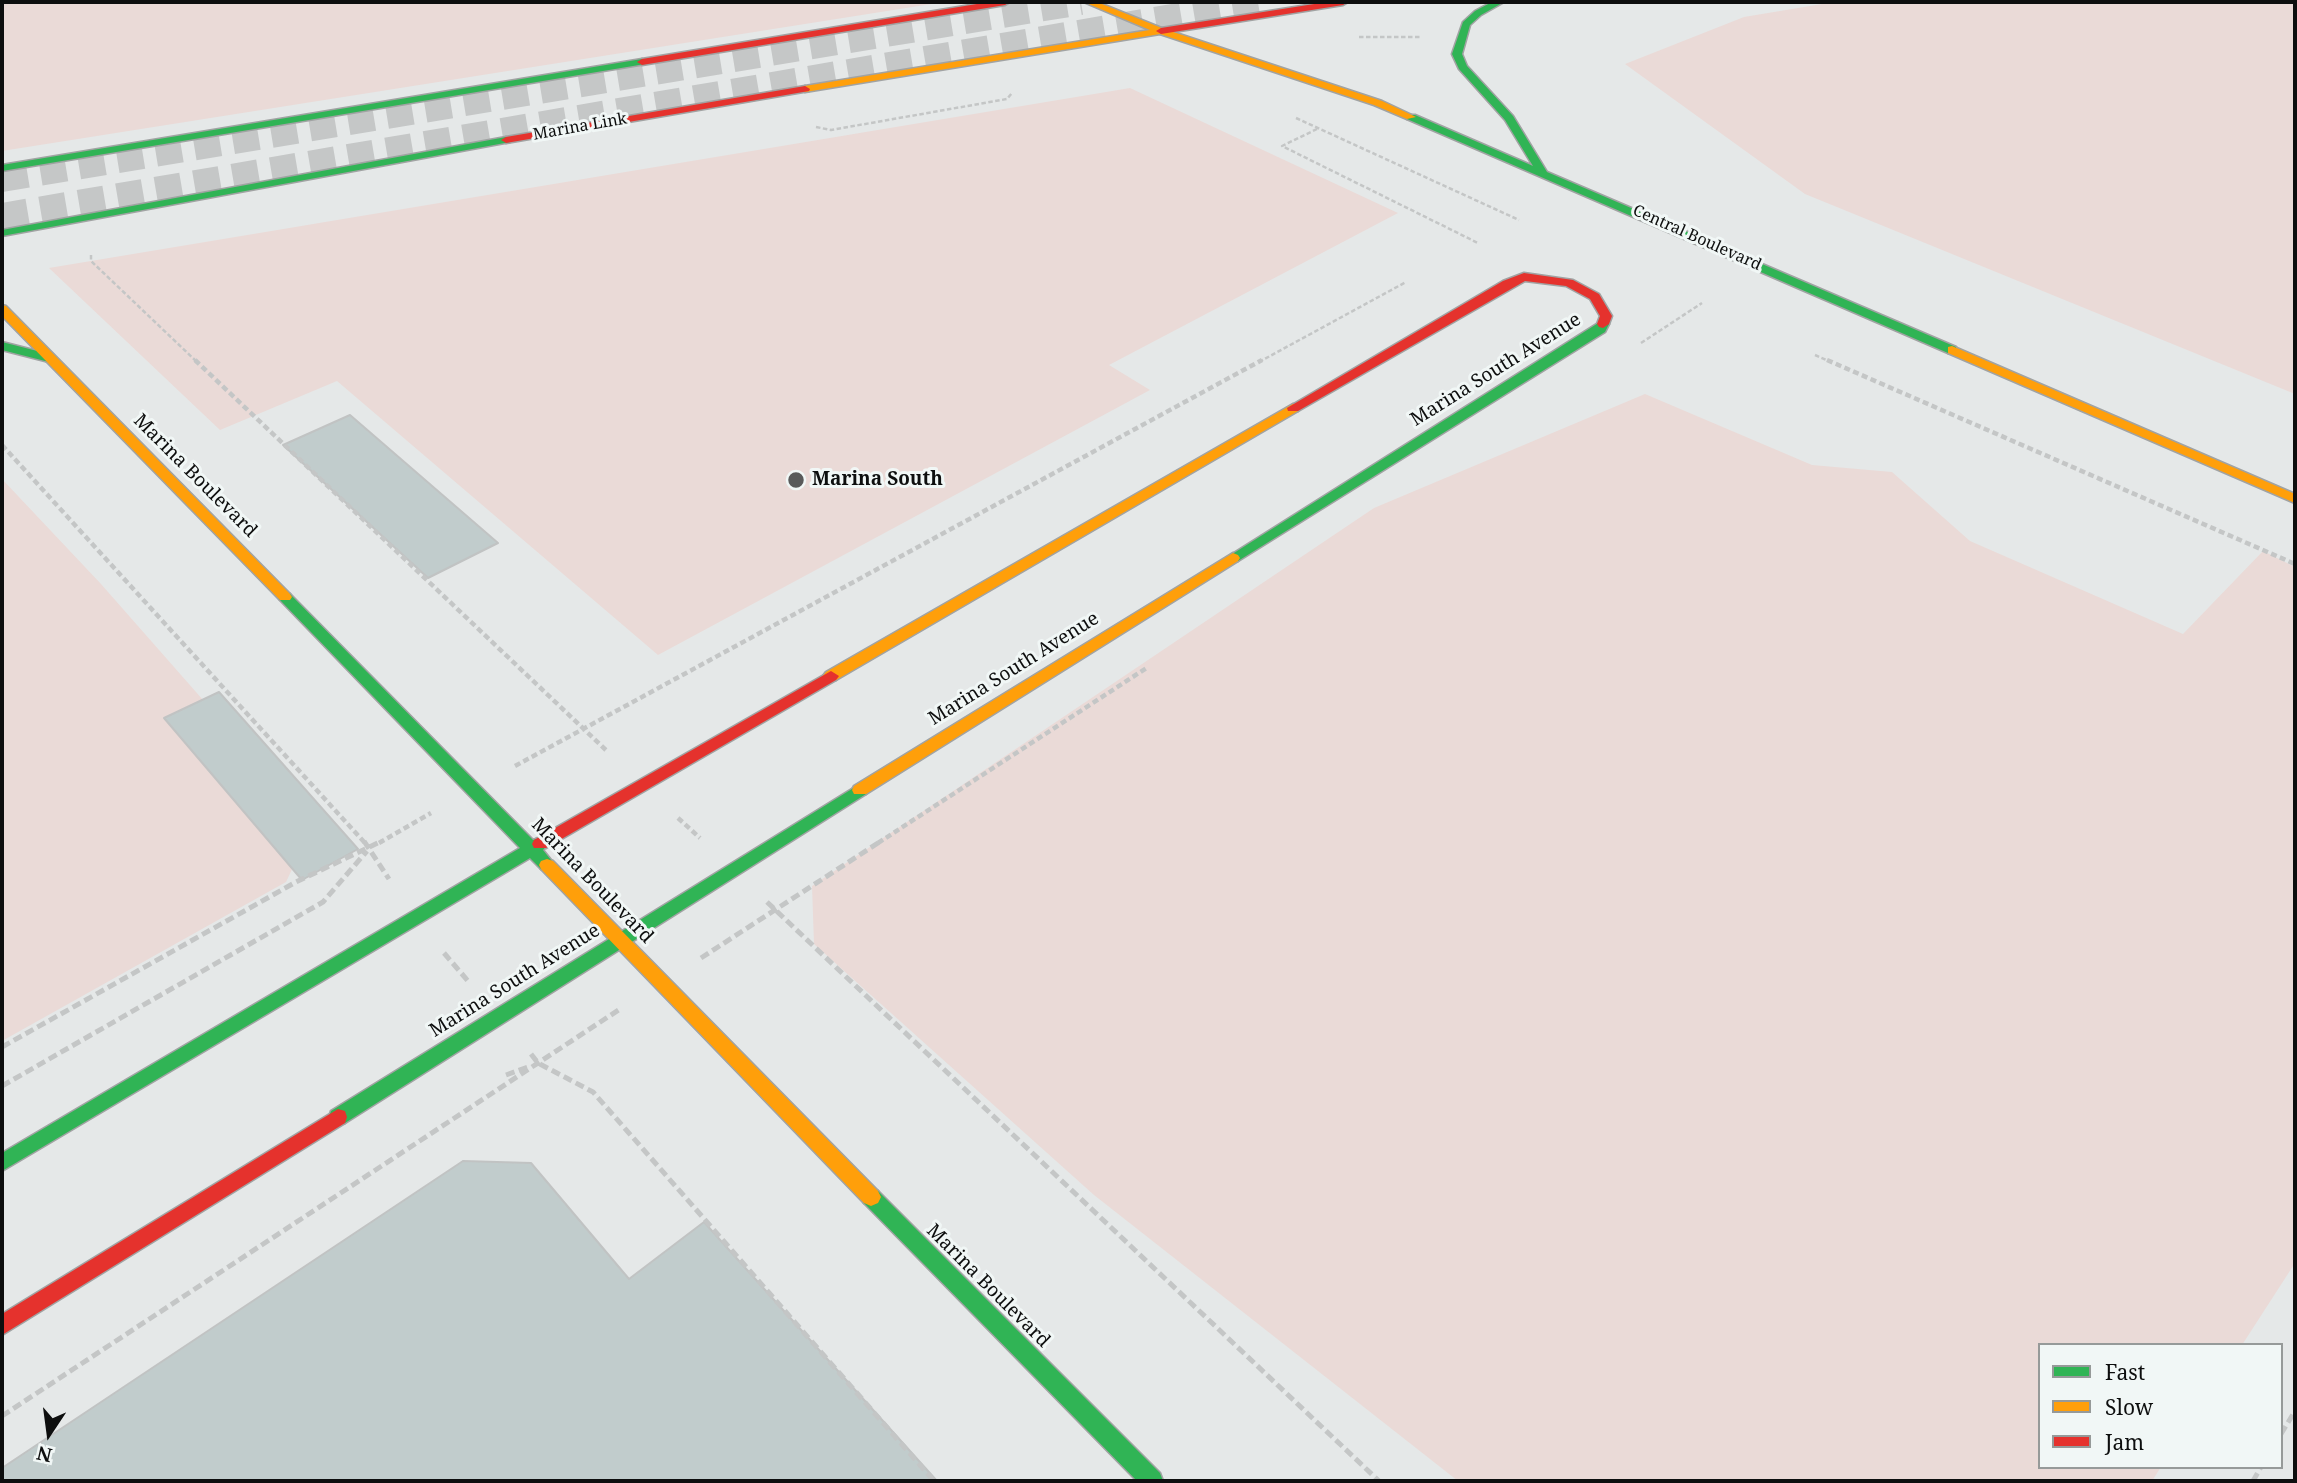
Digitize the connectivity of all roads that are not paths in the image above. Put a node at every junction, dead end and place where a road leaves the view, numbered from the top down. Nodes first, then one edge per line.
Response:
1 (1005, 2) edge
2 (1089, 2) edge
3 (1343, 2) edge
4 (1499, 2) edge
5 (1161, 31) junction
6 (2, 168) edge
7 (1542, 171) junction
8 (2, 233) edge
9 (2, 309) edge
10 (2, 346) edge
11 (49, 358) junction
12 (2295, 499) edge
13 (532, 849) junction
14 (620, 940) junction
15 (2, 1163) edge
16 (2, 1325) edge
17 (1152, 1481) edge

1 - 6 main road
2 - 5 main road, Central Boulevard
3 - 5 main road, Marina Link
4 - 7 main road
5 - 7 main road, Central Boulevard
5 - 8 main road, Marina Link
7 - 12 main road, Central Boulevard
9 - 11 main road, Marina Boulevard
10 - 11 main road
11 - 13 main road, Marina Boulevard
13 - 14 main road, Marina Boulevard
13 - 14 main road, Marina South Avenue
13 - 15 main road, Marina South Avenue
14 - 16 main road, Marina South Avenue
14 - 17 main road, Marina Boulevard

